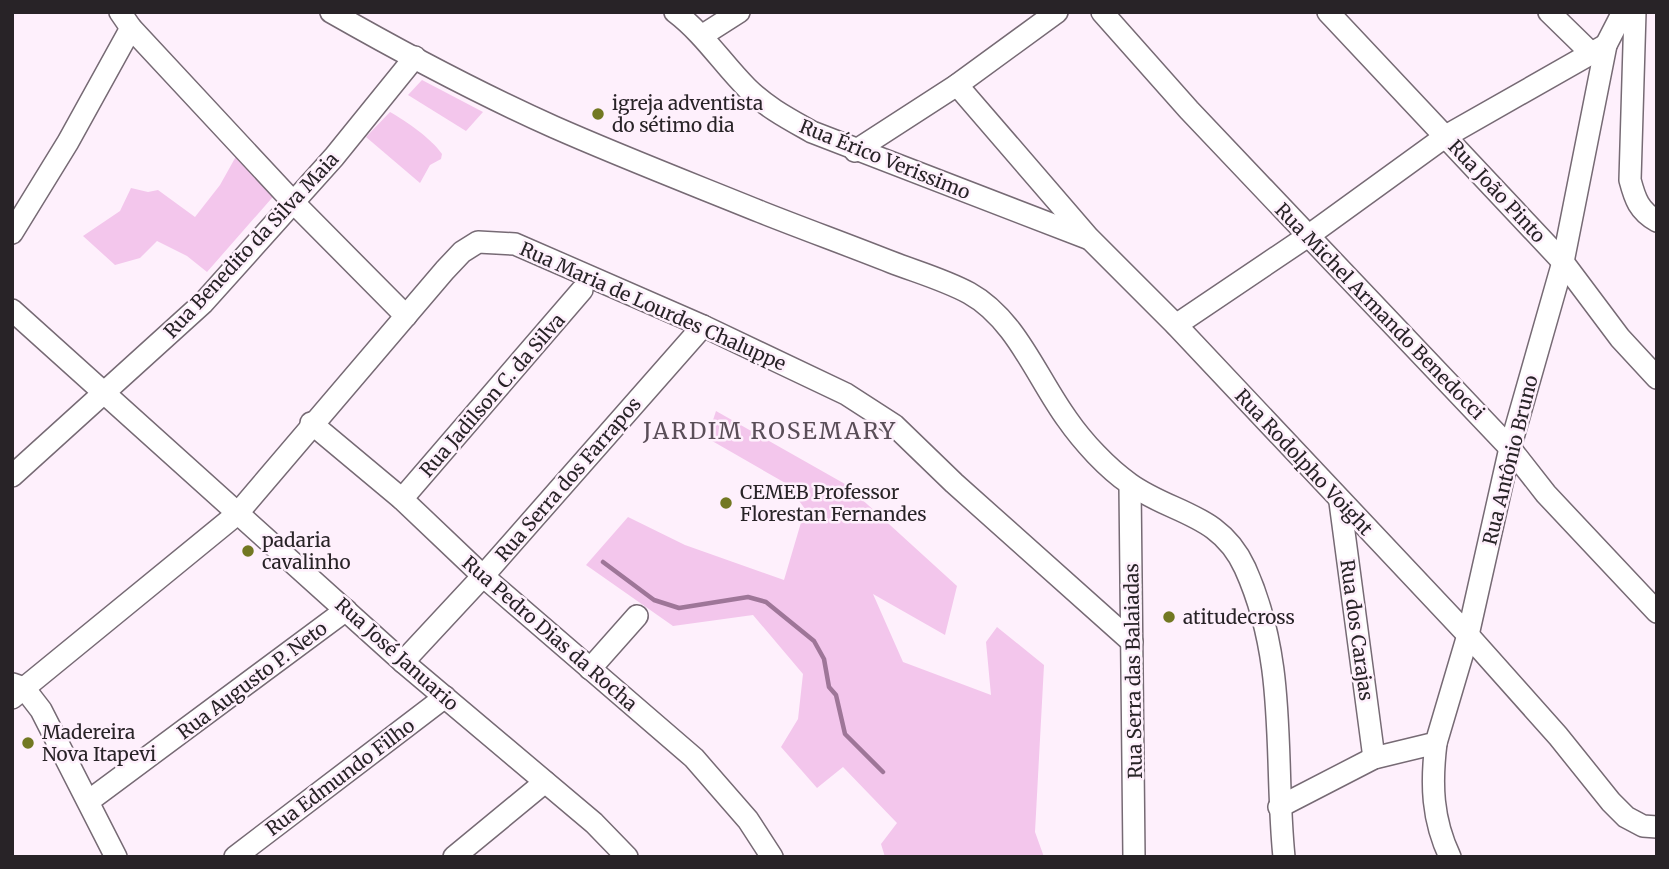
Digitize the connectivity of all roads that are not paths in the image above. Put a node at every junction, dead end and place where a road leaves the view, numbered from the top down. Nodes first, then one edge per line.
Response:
1 (331, 12) edge
2 (675, 12) edge
3 (739, 12) edge
4 (1057, 12) edge
5 (1102, 12) edge
6 (1328, 12) edge
7 (1549, 12) edge
8 (1623, 12) edge
9 (1635, 12) edge
10 (125, 20) edge
11 (703, 35) junction
12 (1599, 49) junction
13 (415, 57) junction
14 (957, 85) junction
15 (1446, 136) junction
16 (855, 151) junction
17 (293, 202) junction
18 (1657, 221) edge
19 (12, 233) edge
20 (1308, 236) junction
21 (1089, 238) junction
22 (1563, 262) junction
23 (582, 290) dead end
24 (12, 310) edge
25 (406, 316) junction
26 (1176, 325) junction
27 (703, 326) junction
28 (1657, 378) edge
29 (104, 395) junction
30 (311, 423) junction
31 (1510, 448) junction
32 (12, 476) edge
33 (1130, 485) junction
34 (402, 499) junction
35 (1340, 502) junction
36 (237, 514) junction
37 (483, 576) junction
38 (346, 610) junction
39 (1657, 612) edge
40 (637, 616) dead end
41 (1468, 635) junction
42 (1132, 642) junction
43 (403, 662) junction
44 (590, 669) junction
45 (16, 690) edge
46 (444, 697) junction
47 (1436, 743) junction
48 (1374, 758) junction
49 (545, 782) junction
50 (90, 800) junction
51 (1279, 807) junction
52 (1657, 827) edge
53 (116, 857) edge
54 (235, 857) edge
55 (454, 857) edge
56 (627, 857) edge
57 (772, 857) edge
58 (1134, 857) edge
59 (1284, 857) edge
60 (1450, 857) edge

1 - 13 street
2 - 11 street, Rua Érico Verissimo
3 - 11 street
4 - 14 street
5 - 20 street, Rua Michel Armando Benedocci
6 - 15 street, Rua João Pinto
7 - 12 street
8 - 12 street, Rua Antônio Bruno
9 - 18 street
10 - 17 street
10 - 19 street
11 - 16 street, Rua Érico Verissimo
12 - 15 street
12 - 22 street, Rua Antônio Bruno
13 - 17 street, Rua Benedito da Silva Maia
13 - 33 street
14 - 16 street
14 - 21 street, Rua Rodolpho Voight
15 - 20 street
15 - 22 street, Rua João Pinto
16 - 21 street, Rua Érico Verissimo
17 - 25 street
17 - 29 street, Rua Benedito da Silva Maia
20 - 26 street
20 - 31 street, Rua Michel Armando Benedocci
21 - 26 street, Rua Rodolpho Voight
22 - 28 street, Rua João Pinto
22 - 31 street, Rua Antônio Bruno
23 - 34 street, Rua Jadilson C. da Silva
24 - 29 street, Rua José Januario
25 - 27 street, Rua Maria de Lourdes Chaluppe
25 - 30 street, Rua Maria de Lourdes Chaluppe
26 - 35 street, Rua Rodolpho Voight
27 - 37 street, Rua Serra dos Farrapos
27 - 42 street, Rua Maria de Lourdes Chaluppe
29 - 32 street, Rua Benedito da Silva Maia
29 - 36 street, Rua José Januario
30 - 34 street, Rua Pedro Dias da Rocha
30 - 36 street, Rua Maria de Lourdes Chaluppe
31 - 39 street, Rua Michel Armando Benedocci
31 - 41 street, Rua Antônio Bruno
33 - 42 street, Rua Serra das Balaiadas
33 - 51 street
34 - 37 street, Rua Pedro Dias da Rocha
35 - 41 street, Rua Rodolpho Voight
35 - 48 street, Rua dos Carajas
36 - 38 street, Rua José Januario
36 - 45 street, Rua Maria de Lourdes Chaluppe
37 - 43 street, Rua Serra dos Farrapos
37 - 44 street, Rua Pedro Dias da Rocha
38 - 43 street, Rua José Januario
38 - 50 street, Rua Augusto P. Neto
40 - 44 street
41 - 47 street, Rua Antônio Bruno
41 - 52 street, Rua Rodolpho Voight
42 - 58 street, Rua Serra das Balaiadas
43 - 46 street, Rua José Januario
44 - 57 street, Rua Pedro Dias da Rocha
45 - 50 street
46 - 49 street, Rua José Januario
46 - 54 street, Rua Edmundo Filho
47 - 48 street
47 - 60 street, Rua Antônio Bruno
48 - 51 street
49 - 55 street
49 - 56 street, Rua José Januario
50 - 53 street
51 - 59 street

